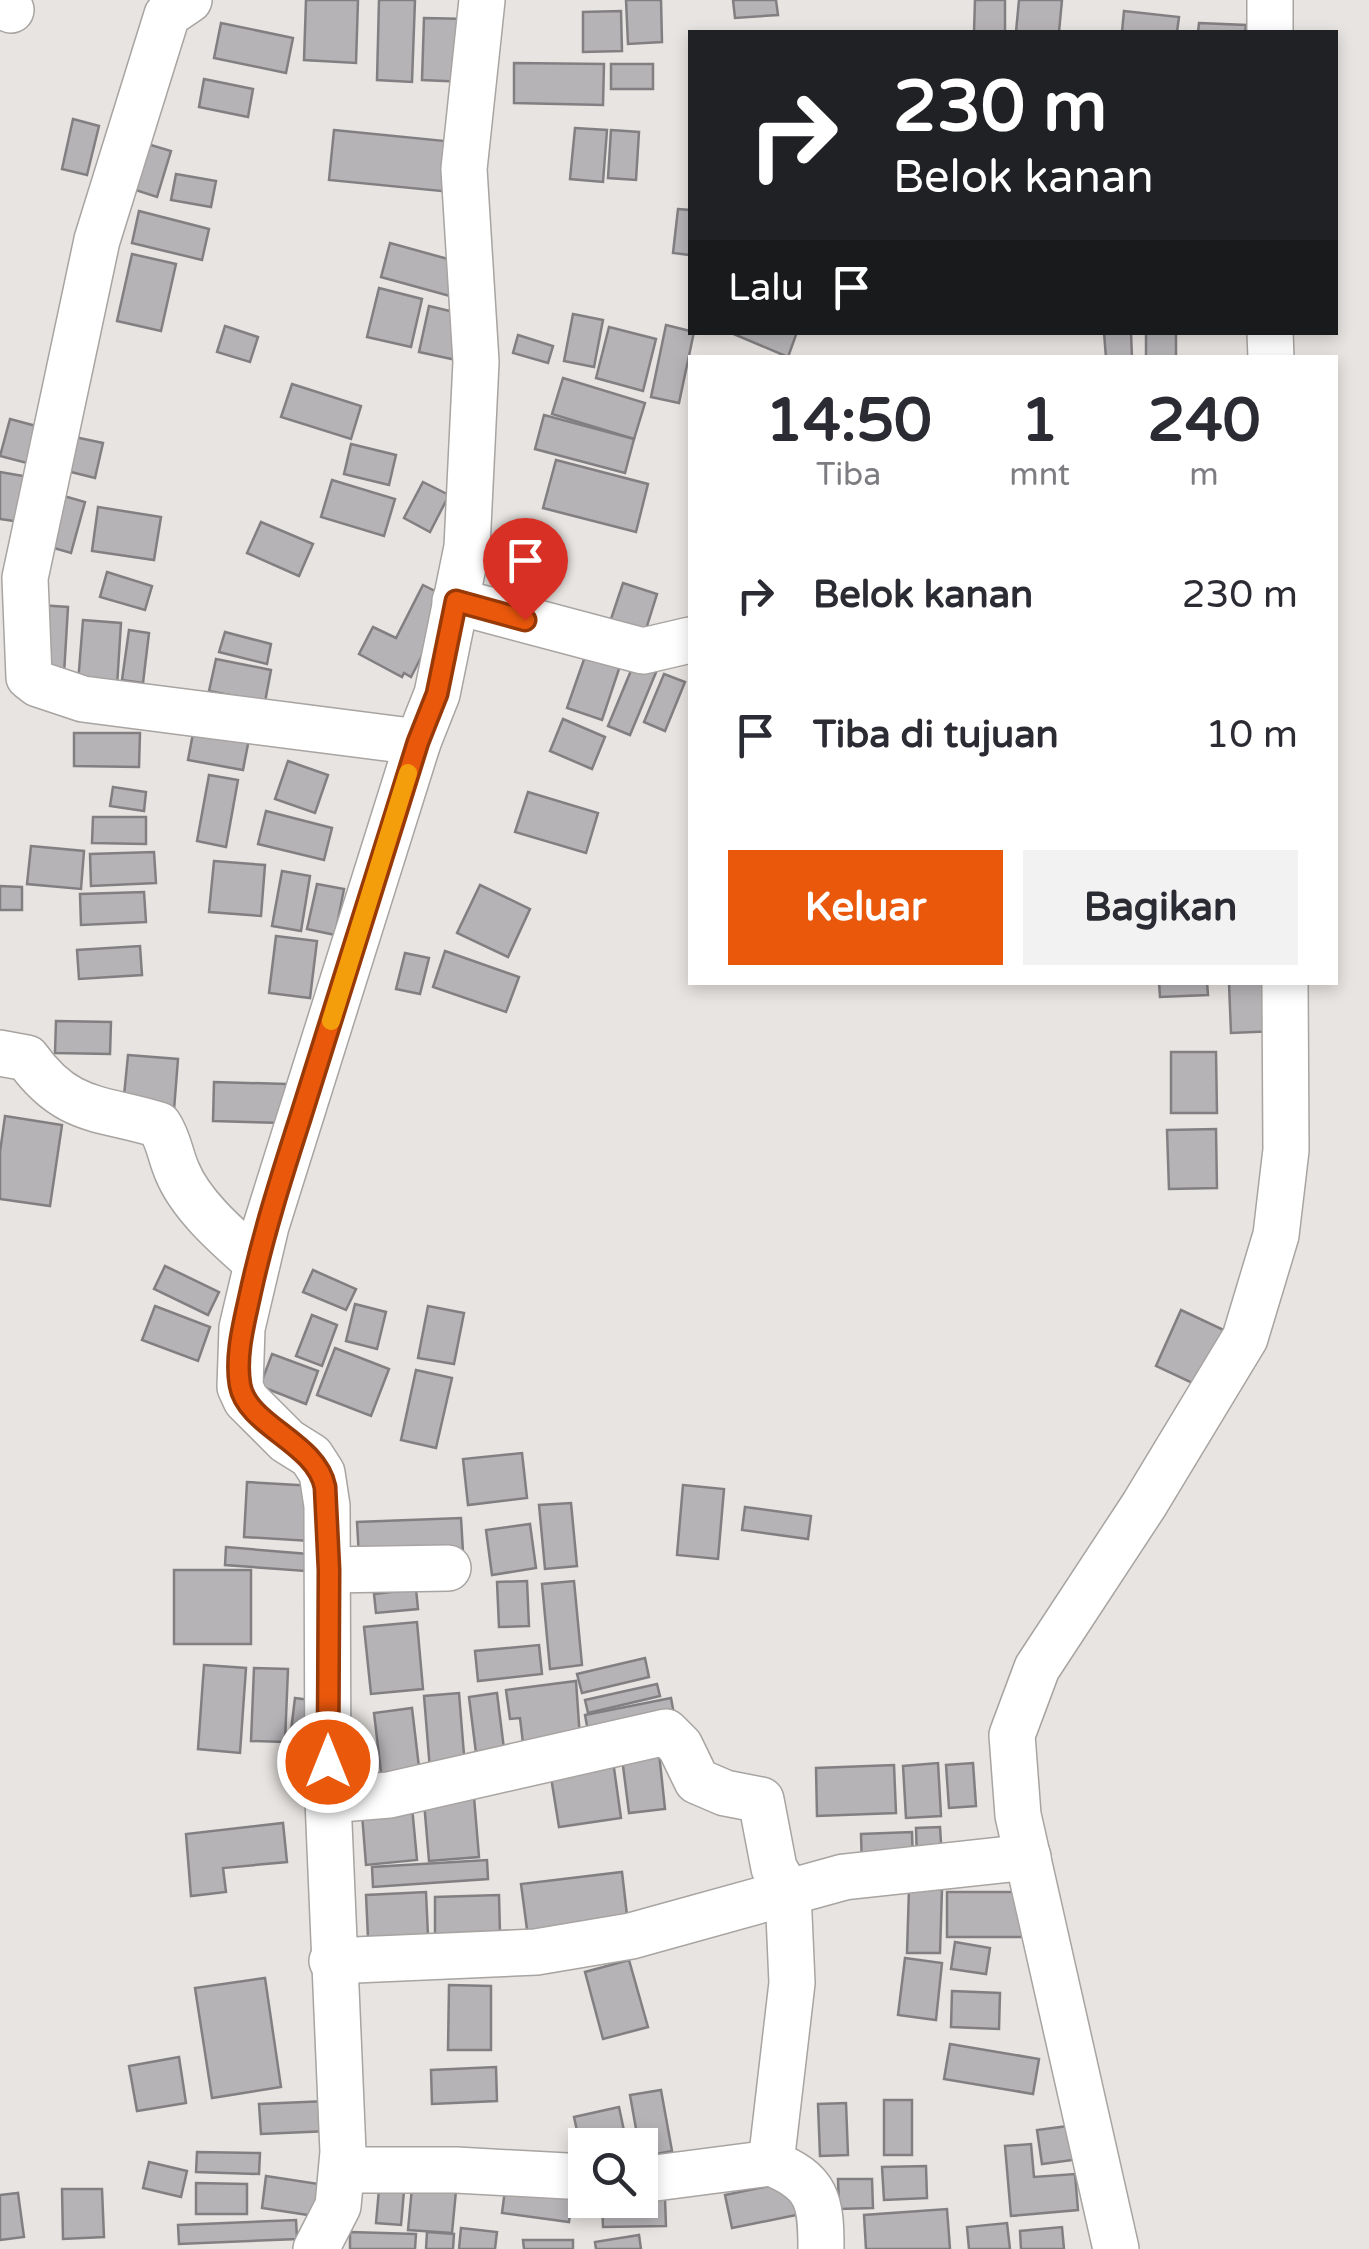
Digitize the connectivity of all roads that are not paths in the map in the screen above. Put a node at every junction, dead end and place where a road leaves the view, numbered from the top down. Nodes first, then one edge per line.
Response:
1 (189, 0) edge
2 (482, 0) edge
3 (1270, 0) edge
4 (1270, 30) edge
5 (13, 576) edge
6 (456, 601) junction
7 (688, 640) edge
8 (418, 742) junction
9 (1285, 985) edge
10 (0, 1053) edge
11 (257, 1262) junction
12 (448, 1568) dead end
13 (329, 1570) junction
14 (328, 1800) junction
15 (1028, 1857) junction
16 (788, 1892) junction
17 (332, 1961) junction
18 (771, 2164) junction
19 (342, 2170) junction
20 (568, 2176) edge
21 (658, 2178) edge
22 (316, 2249) edge
23 (821, 2249) edge
24 (1116, 2249) edge

1 - 5 street
2 - 6 street
3 - 4 street
5 - 8 street
6 - 7 street
6 - 8 street
8 - 11 street
9 - 15 street
10 - 11 street
11 - 13 street
12 - 13 street
13 - 14 street
14 - 16 street
14 - 17 street
15 - 16 street
15 - 24 street
16 - 17 street
16 - 18 street
17 - 19 street
18 - 21 street
18 - 23 street
19 - 20 street
19 - 22 street

